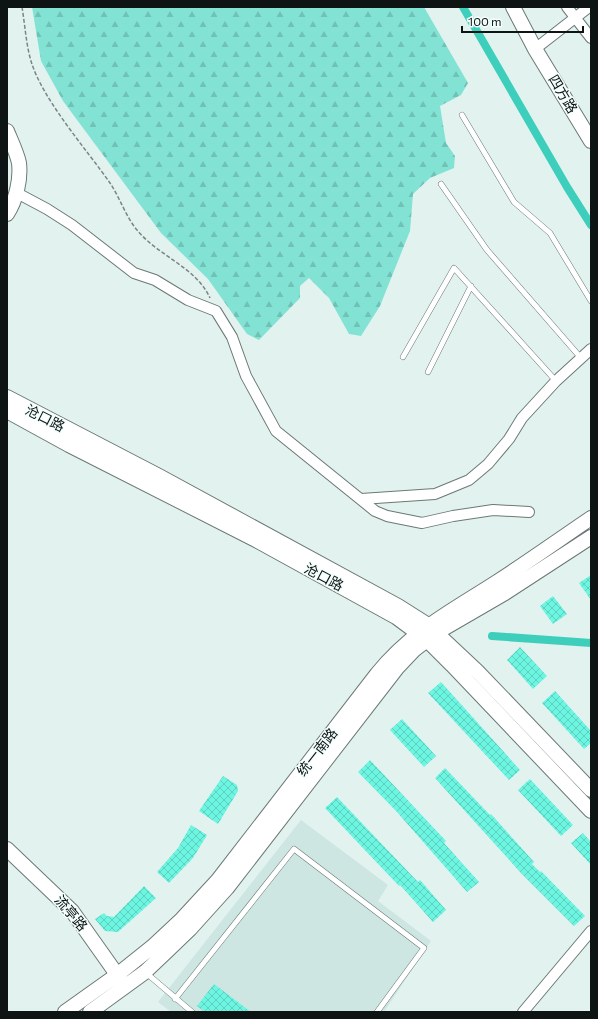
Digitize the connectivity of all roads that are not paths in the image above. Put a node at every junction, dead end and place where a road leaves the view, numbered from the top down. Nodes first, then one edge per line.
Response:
1 (513, 7) edge
2 (567, 7) edge
3 (590, 7) edge
4 (576, 18) junction
5 (591, 38) edge
6 (535, 49) junction
7 (462, 114) dead end
8 (7, 131) edge
9 (591, 140) edge
10 (441, 184) dead end
11 (17, 193) junction
12 (7, 214) edge
13 (471, 286) junction
14 (591, 301) edge
15 (591, 349) edge
16 (403, 357) dead end
17 (581, 358) junction
18 (428, 372) dead end
19 (556, 380) junction
20 (7, 397) edge
21 (7, 410) edge
22 (361, 499) junction
23 (529, 512) dead end
24 (591, 518) edge
25 (591, 537) edge
26 (427, 633) junction
27 (591, 790) edge
28 (591, 810) edge
29 (7, 849) edge
30 (591, 931) edge
31 (145, 972) junction
32 (121, 981) junction
33 (175, 999) junction
34 (65, 1012) edge
35 (90, 1012) edge
36 (192, 1012) edge
37 (377, 1012) edge
38 (523, 1012) edge

1 - 6 street, 四方路
2 - 4 street
3 - 4 street
4 - 5 street
4 - 6 street
6 - 9 street, 四方路
7 - 14 lane
8 - 11 street
10 - 17 lane
11 - 12 street
11 - 22 street
13 - 16 lane
13 - 18 lane
13 - 19 lane
15 - 17 street
17 - 19 street
19 - 22 street
20 - 26 street, 沧口路
21 - 26 street, 沧口路
22 - 23 street
24 - 26 street, 统一南路
25 - 26 street, 统一南路
26 - 27 street, 沧口路
26 - 28 street, 沧口路
26 - 31 street, 统一南路
26 - 32 street, 统一南路
29 - 32 street, 流亭路
30 - 38 street
31 - 32 street, 统一南路
31 - 33 lane
32 - 34 street, 统一南路
32 - 35 street, 统一南路
33 - 36 lane
33 - 37 lane

